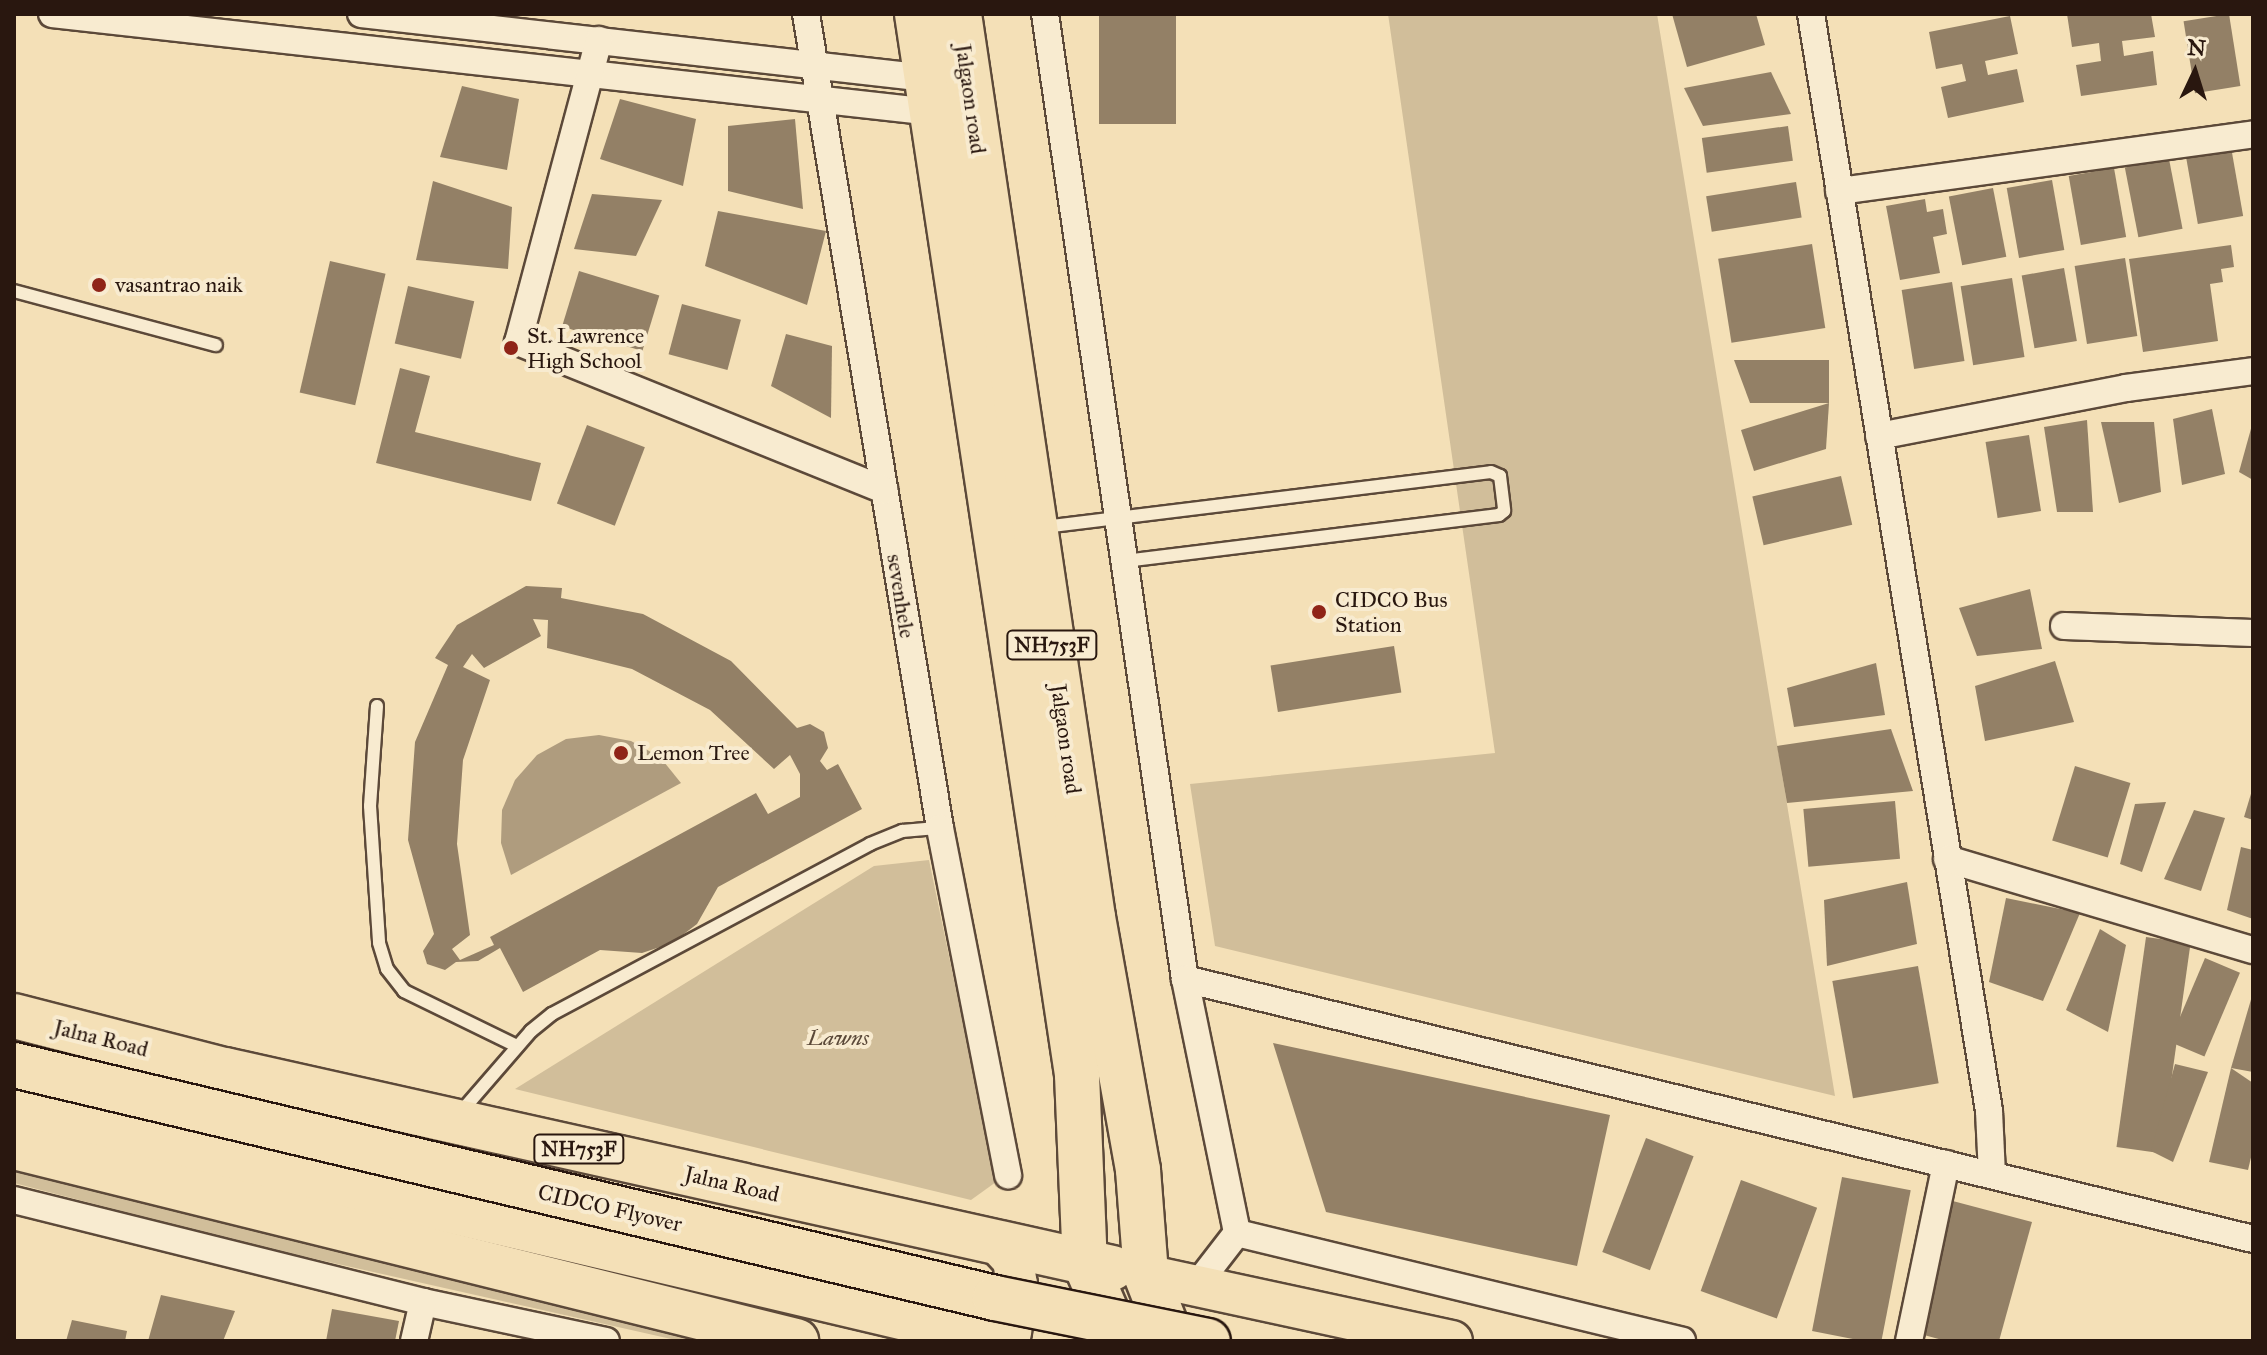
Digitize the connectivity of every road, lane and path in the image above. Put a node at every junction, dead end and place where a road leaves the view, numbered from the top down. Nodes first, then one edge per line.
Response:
1 (52, 14) edge
2 (361, 14) edge
3 (806, 14) edge
4 (917, 14) edge
5 (959, 14) edge
6 (1045, 14) edge
7 (1811, 14) edge
8 (166, 20) edge
9 (599, 40) junction
10 (812, 64) junction
11 (589, 77) junction
12 (929, 95) junction
13 (819, 102) junction
14 (2253, 134) edge
15 (1839, 191) junction
16 (14, 291) edge
17 (216, 345) dead end
18 (2252, 365) edge
19 (1879, 436) junction
20 (884, 490) junction
21 (1118, 516) junction
22 (1015, 530) junction
23 (1125, 561) junction
24 (2064, 626) dead end
25 (2253, 633) edge
26 (377, 706) dead end
27 (940, 828) junction
28 (1947, 859) junction
29 (2253, 950) edge
30 (1185, 979) junction
31 (14, 1016) edge
32 (517, 1046) junction
33 (14, 1065) edge
34 (14, 1108) edge
35 (453, 1121) junction
36 (14, 1147) edge
37 (1946, 1164) junction
38 (1008, 1175) dead end
39 (1992, 1175) junction
40 (14, 1200) edge
41 (1237, 1233) junction
42 (2253, 1239) edge
43 (998, 1244) junction
44 (1085, 1263) junction
45 (1146, 1275) junction
46 (1196, 1286) junction
47 (423, 1302) junction
48 (798, 1340) edge
49 (414, 1341) edge
50 (606, 1341) edge
51 (1003, 1341) edge
52 (1010, 1341) edge
53 (1119, 1341) edge
54 (1172, 1341) edge
55 (1208, 1341) edge
56 (1452, 1341) edge
57 (1682, 1341) edge
58 (1909, 1341) edge

1 - 8 street
2 - 9 street
3 - 10 street, sevenhele
4 - 12 highway, Jalgaon road / NH753F
5 - 22 highway, Jalgaon road / NH753F
6 - 21 street
7 - 15 street
8 - 11 street
9 - 10 street
9 - 11 street
10 - 12 street
10 - 13 street, sevenhele
11 - 13 street
11 - 20 street
12 - 13 street
12 - 22 highway, Jalgaon road / NH753F
13 - 20 street, sevenhele
14 - 15 street
15 - 19 street
16 - 17 lane
18 - 19 street
19 - 28 street
20 - 27 street, sevenhele
21 - 22 lane
21 - 23 street
21 - 23 lane
22 - 44 highway, Jalgaon road / NH753F
22 - 45 highway, Jalgaon road / NH753F
23 - 30 street
24 - 25 street
26 - 32 lane
27 - 32 lane
27 - 38 street, sevenhele
28 - 29 street
28 - 39 street
30 - 37 street
30 - 41 street
31 - 35 highway, Jalna Road / NH753F
32 - 35 lane
33 - 55 highway, CIDCO Flyover, bridge
34 - 51 highway, CIDCO Flyover
35 - 43 highway, Jalna Road / NH753F
36 - 48 highway
37 - 39 street
37 - 58 street
39 - 42 street
40 - 47 street
41 - 46 street
41 - 57 street
43 - 44 highway, Jalna Road / NH753F
43 - 52 main road
44 - 45 highway, Jalna Road / NH753F
44 - 53 highway
45 - 46 main road, Jalna Road
45 - 54 highway, Jalgaon road
46 - 56 main road, Jalna Road
47 - 49 street
47 - 50 street

